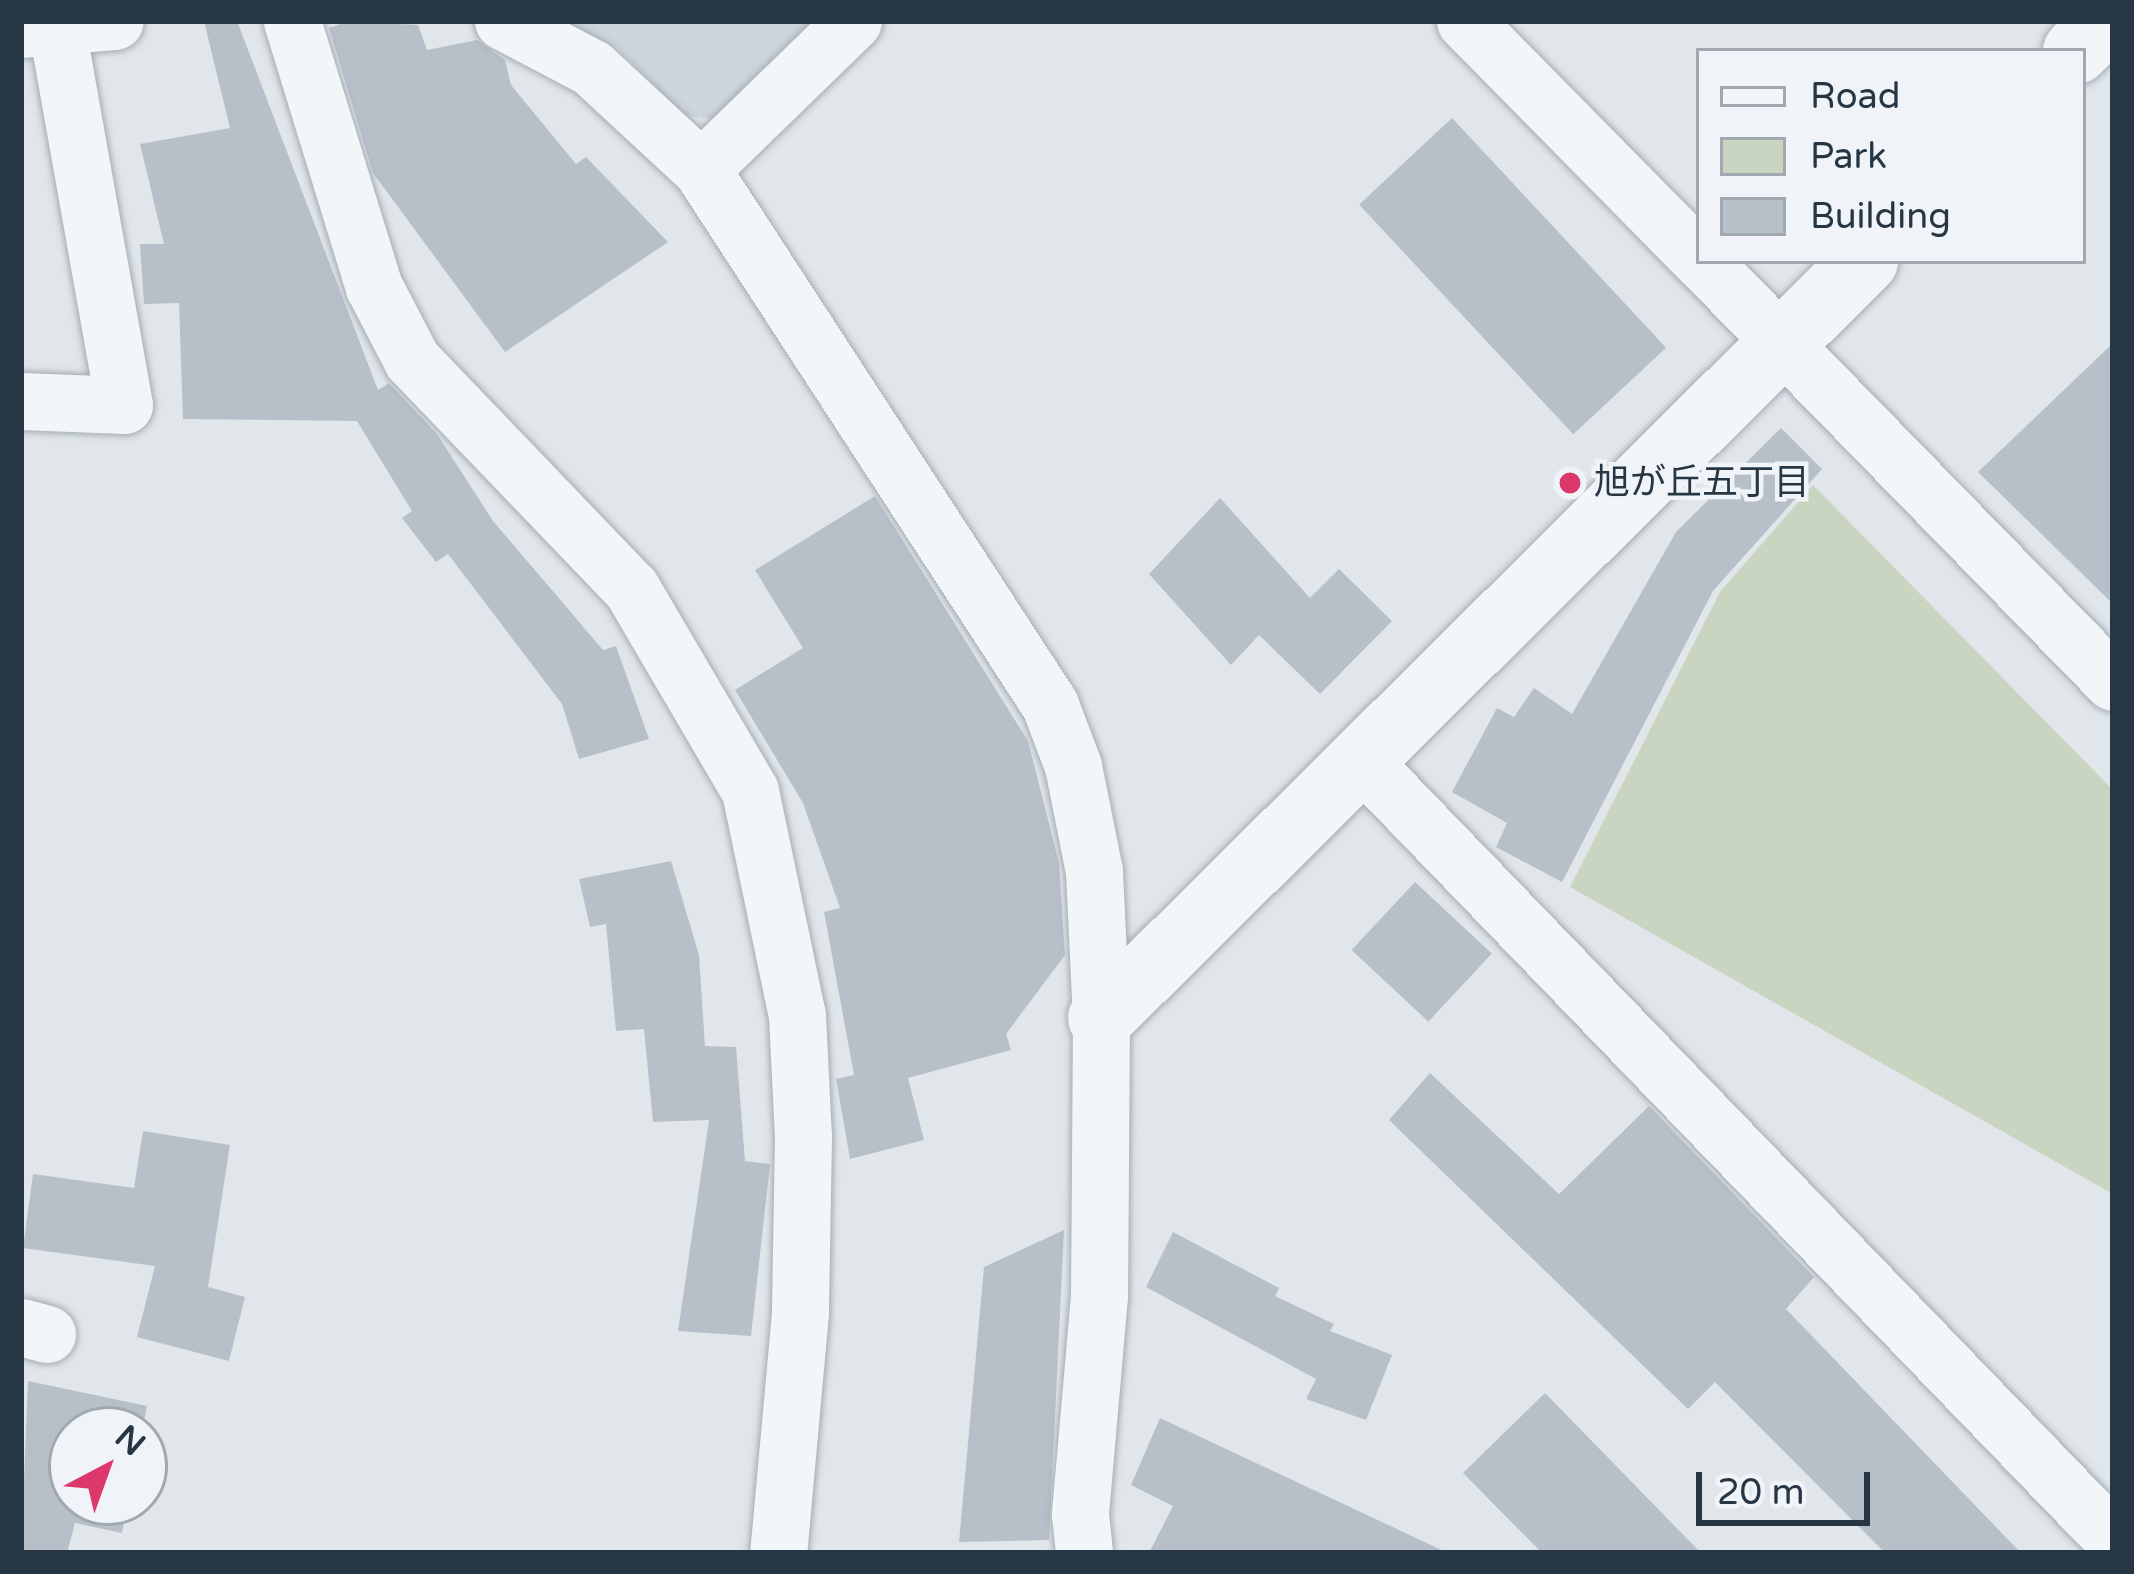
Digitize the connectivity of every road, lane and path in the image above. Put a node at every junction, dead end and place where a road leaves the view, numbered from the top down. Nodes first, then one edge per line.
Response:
1 (115, 21) edge
2 (292, 21) edge
3 (502, 21) edge
4 (853, 21) edge
5 (1466, 21) edge
6 (2107, 21) edge
7 (39, 29) edge
8 (2080, 48) edge
9 (701, 169) junction
10 (1696, 256) edge
11 (1704, 264) edge
12 (1862, 264) edge
13 (1783, 343) junction
14 (21, 401) edge
15 (2113, 682) edge
16 (1361, 760) junction
17 (1101, 1018) junction
18 (2113, 1539) edge
19 (778, 1553) edge
20 (1084, 1553) edge

1 - 7 street
2 - 19 street
3 - 9 street
4 - 9 street
5 - 10 street
6 - 8 street
7 - 14 street
9 - 17 street
11 - 13 street
12 - 13 street
13 - 15 street
13 - 16 street
16 - 17 street
16 - 18 street
17 - 20 street

